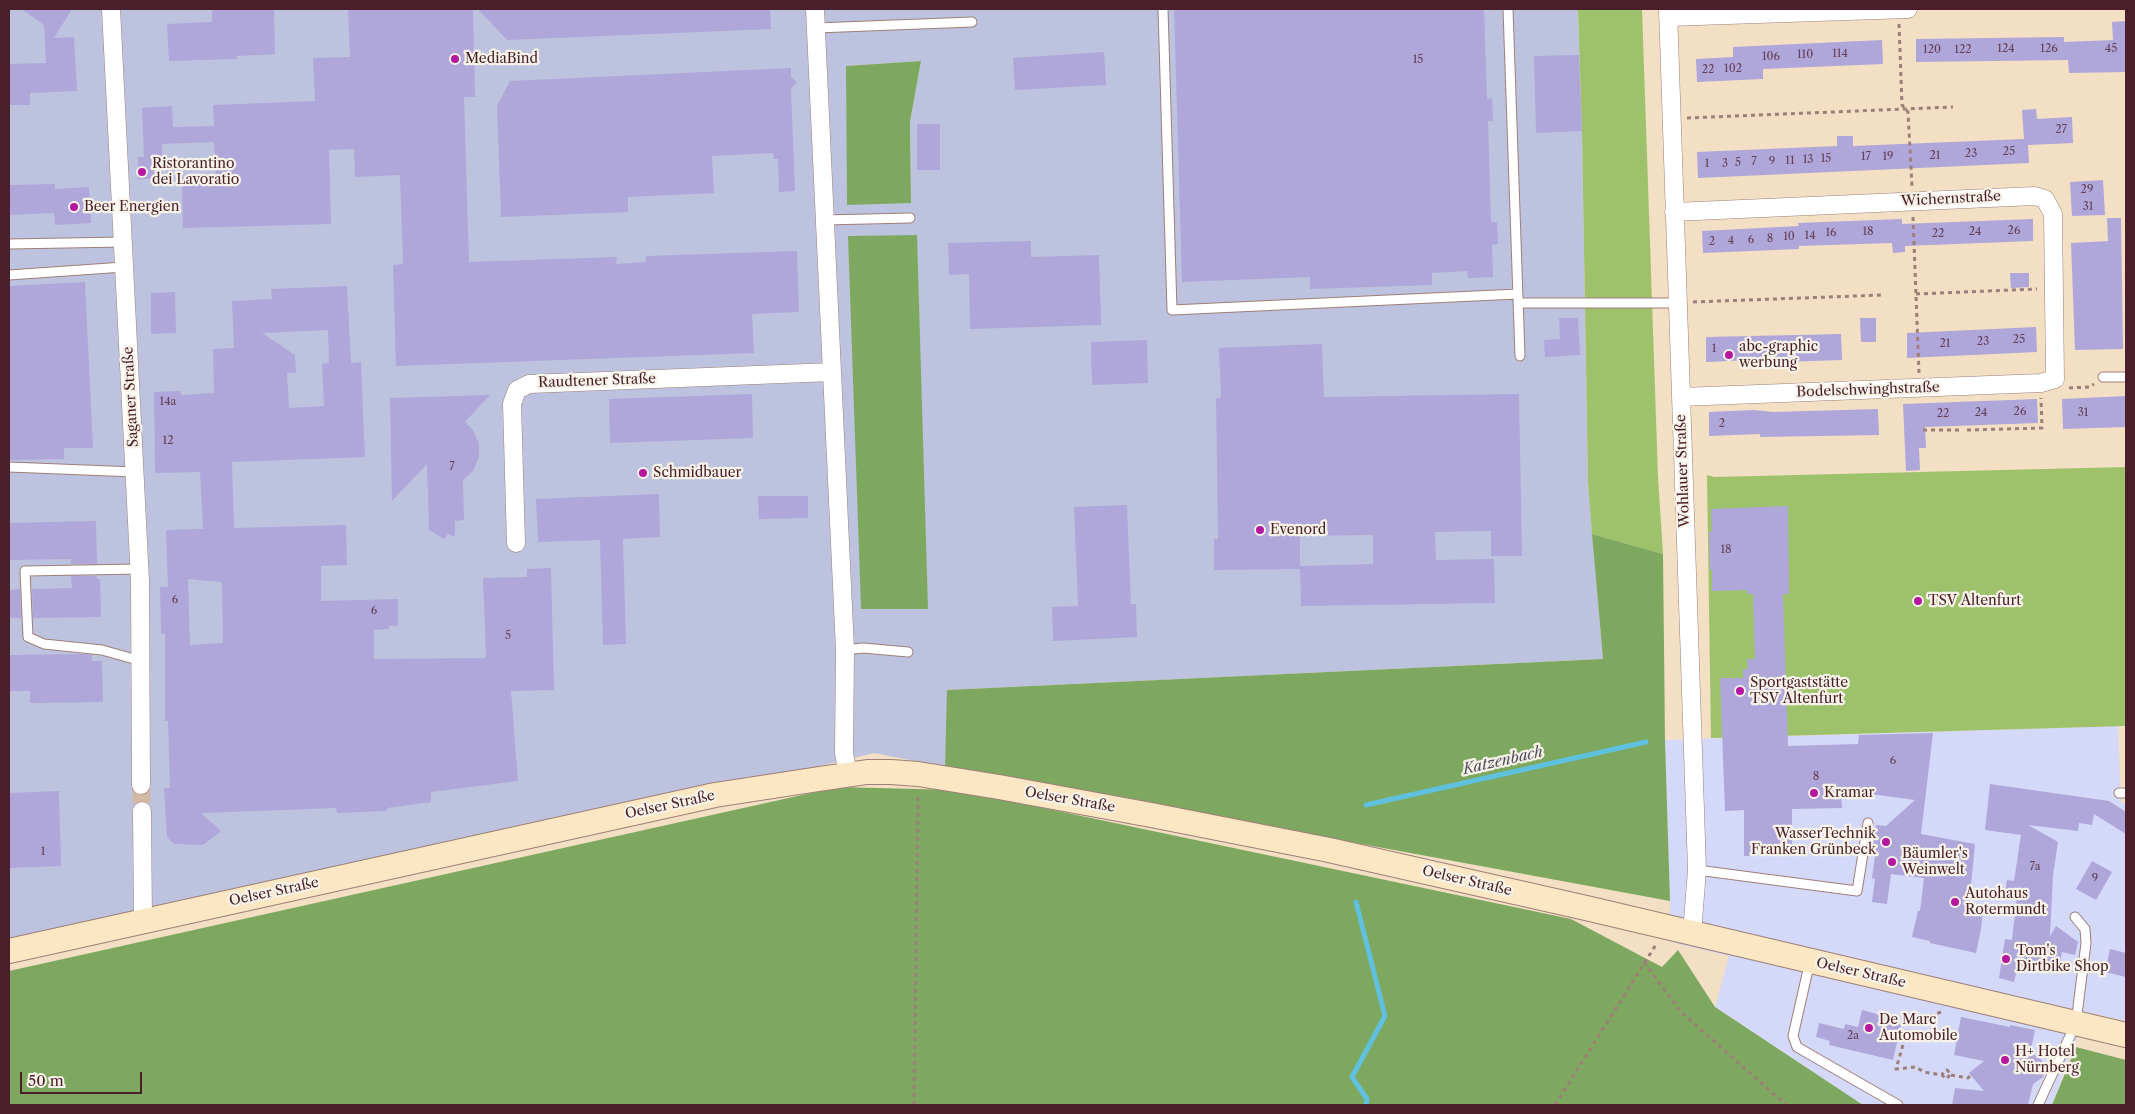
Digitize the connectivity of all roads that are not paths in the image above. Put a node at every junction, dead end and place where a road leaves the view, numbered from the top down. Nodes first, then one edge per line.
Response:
1 (112, 9) edge
2 (815, 9) edge
3 (1163, 9) edge
4 (1508, 9) edge
5 (1899, 9) edge
6 (1908, 9) edge
7 (1668, 13) edge
8 (972, 22) dead end
9 (816, 28) junction
10 (1674, 212) junction
11 (910, 218) dead end
12 (824, 220) junction
13 (123, 242) junction
14 (9, 244) edge
15 (124, 266) junction
16 (9, 275) edge
17 (1519, 299) junction
18 (1677, 303) junction
19 (1520, 356) dead end
20 (832, 372) junction
21 (2126, 377) edge
22 (2103, 378) road end
23 (2048, 381) joint
24 (1680, 398) junction
25 (9, 467) edge
26 (135, 472) junction
27 (516, 543) dead end
28 (140, 569) junction
29 (845, 650) junction
30 (908, 652) dead end
31 (141, 661) junction
32 (848, 775) junction
33 (142, 785) tunnel mouth
34 (142, 811) tunnel mouth
35 (1868, 823) dead end
36 (1697, 870) junction
37 (2075, 917) dead end
38 (143, 921) junction
39 (1692, 933) junction
40 (9, 951) edge
41 (1810, 961) junction
42 (2076, 1023) junction
43 (2126, 1035) edge
44 (1898, 1105) edge
45 (2038, 1105) edge

1 - 13 street, Saganer Straße
2 - 9 street
3 - 17 lane
4 - 17 lane
5 - 6 street
5 - 7 street
7 - 10 street, Wohlauer Straße
8 - 9 lane
9 - 12 street
10 - 18 street, Wohlauer Straße
10 - 23 street, Wichernstraße
11 - 12 lane
12 - 20 street
13 - 14 lane
13 - 15 street, Saganer Straße
15 - 16 lane
15 - 26 street, Saganer Straße
17 - 18 lane
17 - 19 lane
18 - 24 street, Wohlauer Straße
20 - 27 street, Raudtener Straße
20 - 29 street
21 - 22 lane
23 - 24 street, Bodelschwinghstraße
24 - 36 street, Wohlauer Straße
25 - 26 lane
26 - 28 street, Saganer Straße
28 - 31 street, Saganer Straße
28 - 31 lane
29 - 30 lane
29 - 32 street
31 - 33 street, Saganer Straße
32 - 38 main road, Oelser Straße
32 - 39 main road, Oelser Straße
34 - 38 street
35 - 36 lane
36 - 39 street, Wohlauer Straße
37 - 42 lane
38 - 40 main road, Oelser Straße
39 - 41 main road, Oelser Straße
41 - 42 main road, Oelser Straße
41 - 44 lane
42 - 43 main road, Oelser Straße
42 - 45 lane

